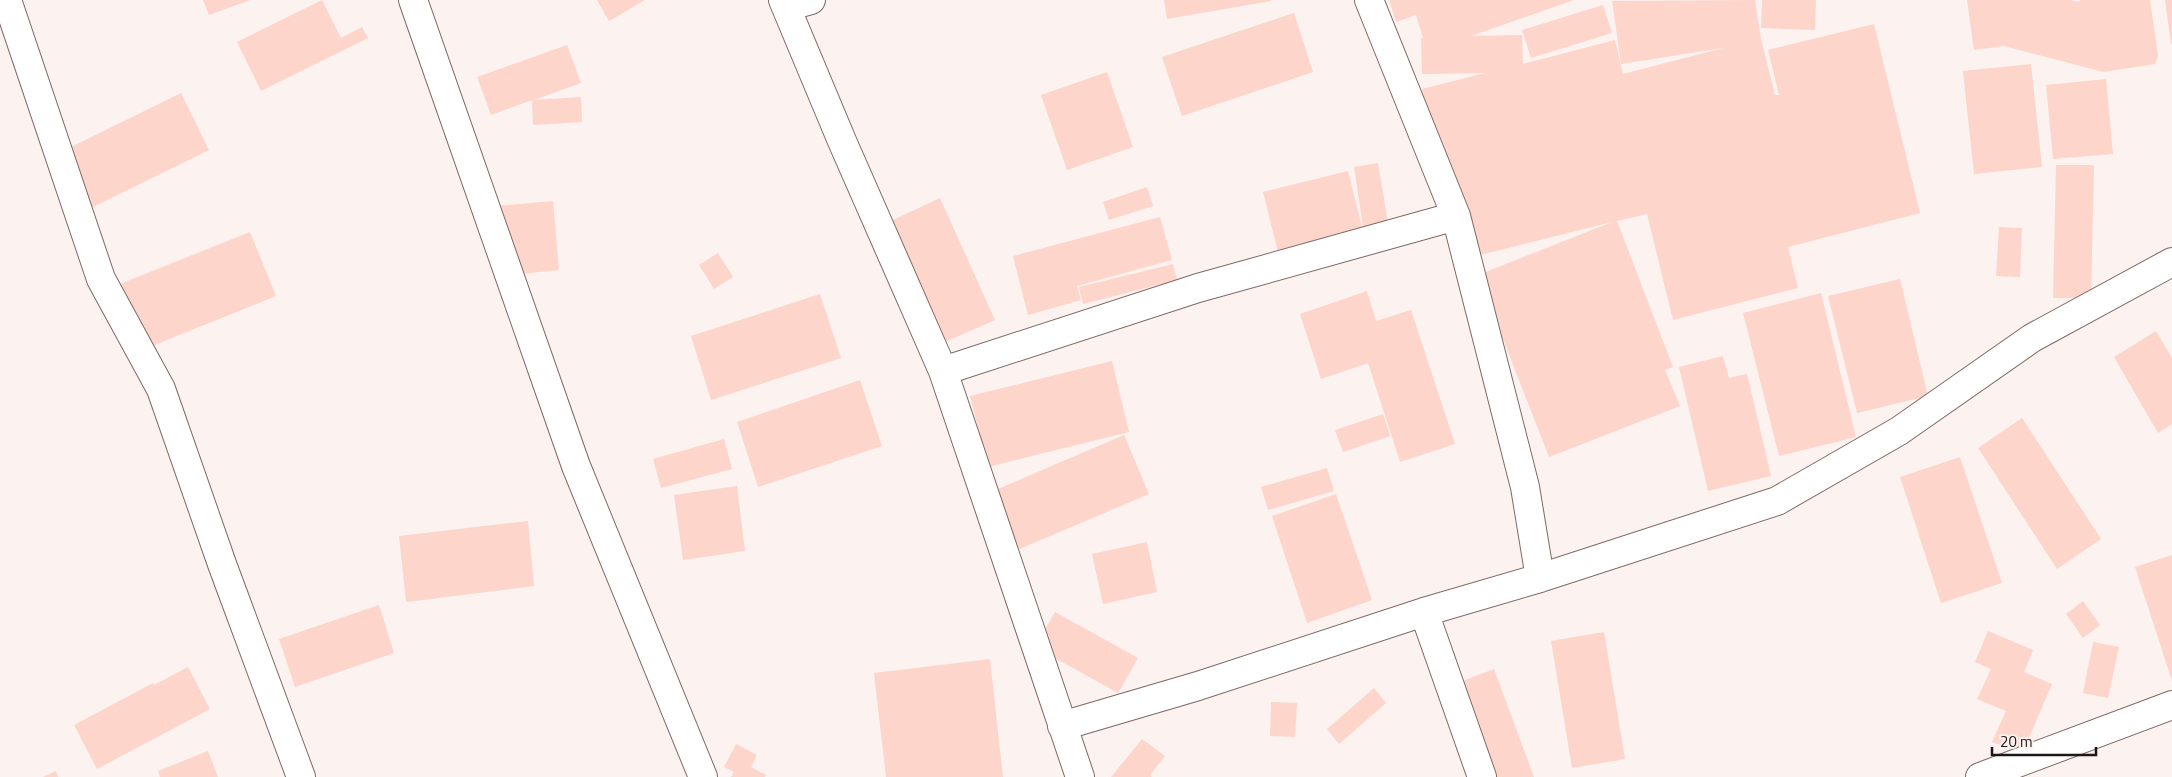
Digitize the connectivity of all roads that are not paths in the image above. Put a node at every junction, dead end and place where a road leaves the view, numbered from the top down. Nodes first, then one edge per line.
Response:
1 (7, 0) edge
2 (413, 0) edge
3 (1369, 0) edge
4 (793, 2) edge
5 (1456, 216) junction
6 (2172, 262) edge
7 (943, 371) junction
8 (1540, 578) junction
9 (1424, 612) junction
10 (2172, 705) edge
11 (1062, 726) junction
12 (301, 777) edge
13 (703, 777) edge
14 (1080, 777) edge
15 (1482, 777) edge
16 (1980, 777) edge

1 - 12 street
2 - 13 street
3 - 5 street
4 - 7 street
5 - 7 street
5 - 8 street
6 - 8 street
7 - 11 street
8 - 9 street
9 - 11 street
9 - 15 street
10 - 16 street
11 - 14 street

